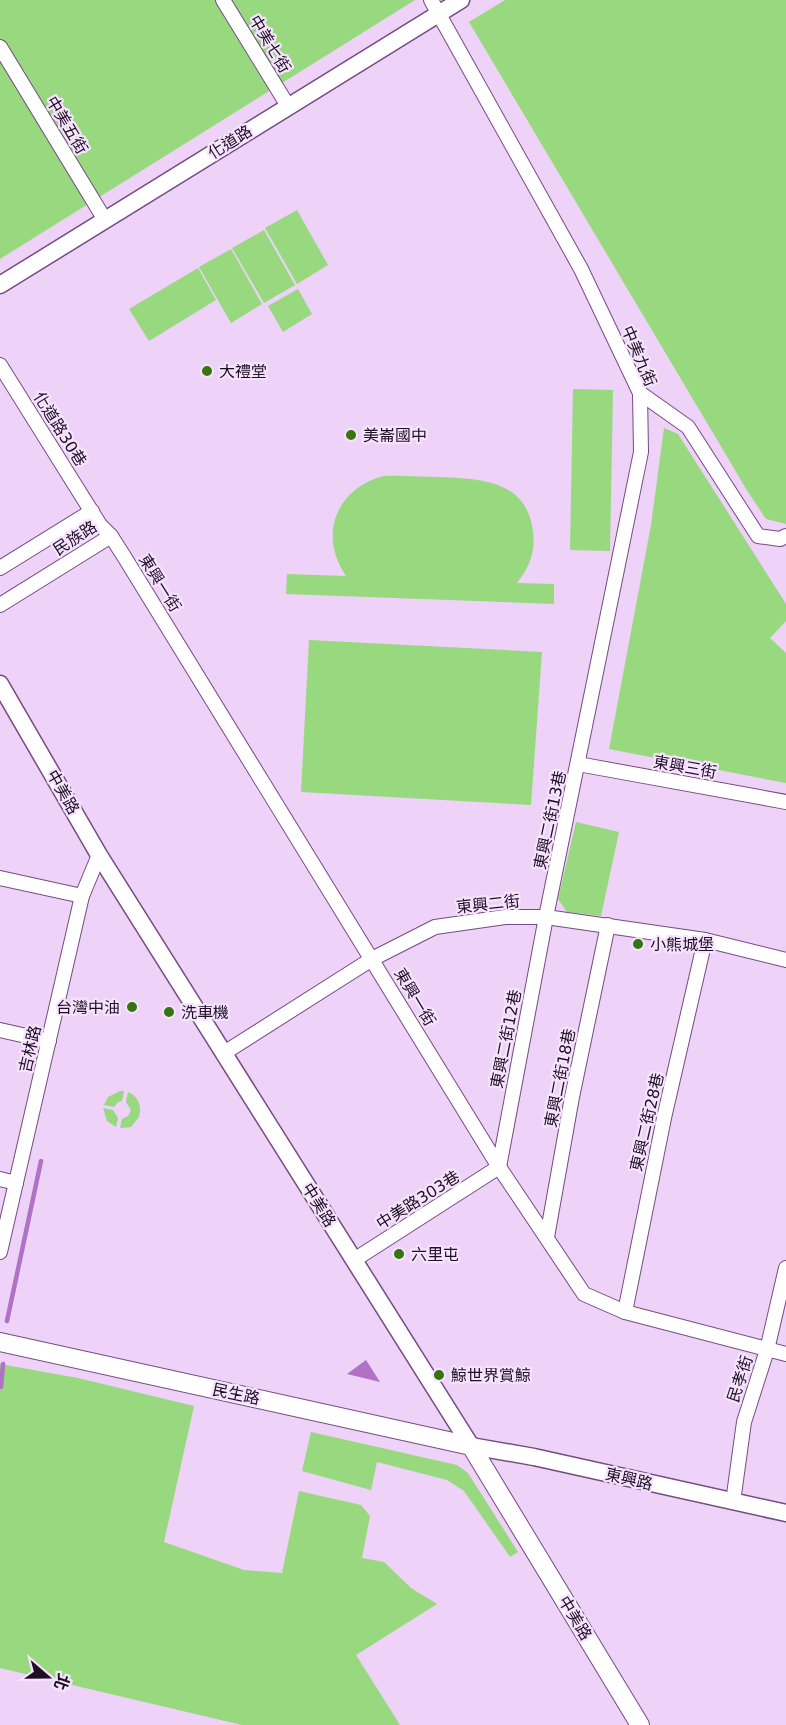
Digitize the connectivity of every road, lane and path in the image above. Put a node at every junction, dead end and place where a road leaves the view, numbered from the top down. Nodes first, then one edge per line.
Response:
1 (223, 0) edge
2 (461, 0) edge
3 (435, 7) edge
4 (0, 47) edge
5 (288, 106) junction
6 (105, 220) junction
7 (0, 285) edge
8 (0, 364) edge
9 (640, 393) junction
10 (92, 511) junction
11 (111, 536) junction
12 (786, 536) edge
13 (0, 568) edge
14 (0, 605) edge
15 (0, 684) edge
16 (578, 764) junction
17 (786, 802) edge
18 (99, 855) junction
19 (1, 882) edge
20 (81, 896) junction
21 (546, 917) junction
22 (608, 925) junction
23 (705, 940) junction
24 (372, 959) junction
25 (786, 960) edge
26 (0, 1030) edge
27 (49, 1041) junction
28 (224, 1053) junction
29 (499, 1167) junction
30 (0, 1179) edge
31 (16, 1183) junction
32 (547, 1237) junction
33 (0, 1252) edge
34 (354, 1260) junction
35 (786, 1268) edge
36 (625, 1312) junction
37 (0, 1342) edge
38 (767, 1350) junction
39 (786, 1354) edge
40 (471, 1446) junction
41 (733, 1502) junction
42 (786, 1514) edge
43 (640, 1725) edge

1 - 5 street, 中美七街
2 - 3 street, 化道路
3 - 5 street, 化道路
3 - 9 street, 中美九街
4 - 6 street, 中美五街
5 - 6 street, 化道路
6 - 7 street, 化道路
8 - 10 street, 化道路30巷
9 - 12 street
9 - 16 street, 中美九街
10 - 11 street, 民族路
10 - 13 street, 民族路
11 - 14 street, 民族路
11 - 24 street, 東興一街
15 - 18 street, 中美路
16 - 17 street, 東興三街
16 - 21 street, 東興二街13巷
18 - 20 street, 吉林路
18 - 28 street, 中美路
19 - 20 street
20 - 27 street, 吉林路
21 - 22 street, 東興二街
21 - 24 street, 東興二街
21 - 29 street, 東興二街12巷
22 - 23 street, 東興二街
22 - 32 street, 東興二街18巷
23 - 25 street, 東興二街
23 - 36 street, 東興二街28巷
24 - 28 street, 東興二街
24 - 29 street, 東興一街
26 - 27 street
27 - 31 street, 吉林路
28 - 34 street, 中美路
29 - 32 street, 東興一街
29 - 34 street, 中美路303巷
30 - 31 street
31 - 33 street, 吉林路
32 - 36 street, 東興一街
34 - 40 street, 中美路
35 - 38 street, 民孝街
36 - 38 street, 東興一街
37 - 40 main road, 民生路
38 - 39 street, 東興一街
38 - 41 street, 民孝街
40 - 41 street, 東興路
40 - 43 main road, 中美路
41 - 42 street, 東興路

